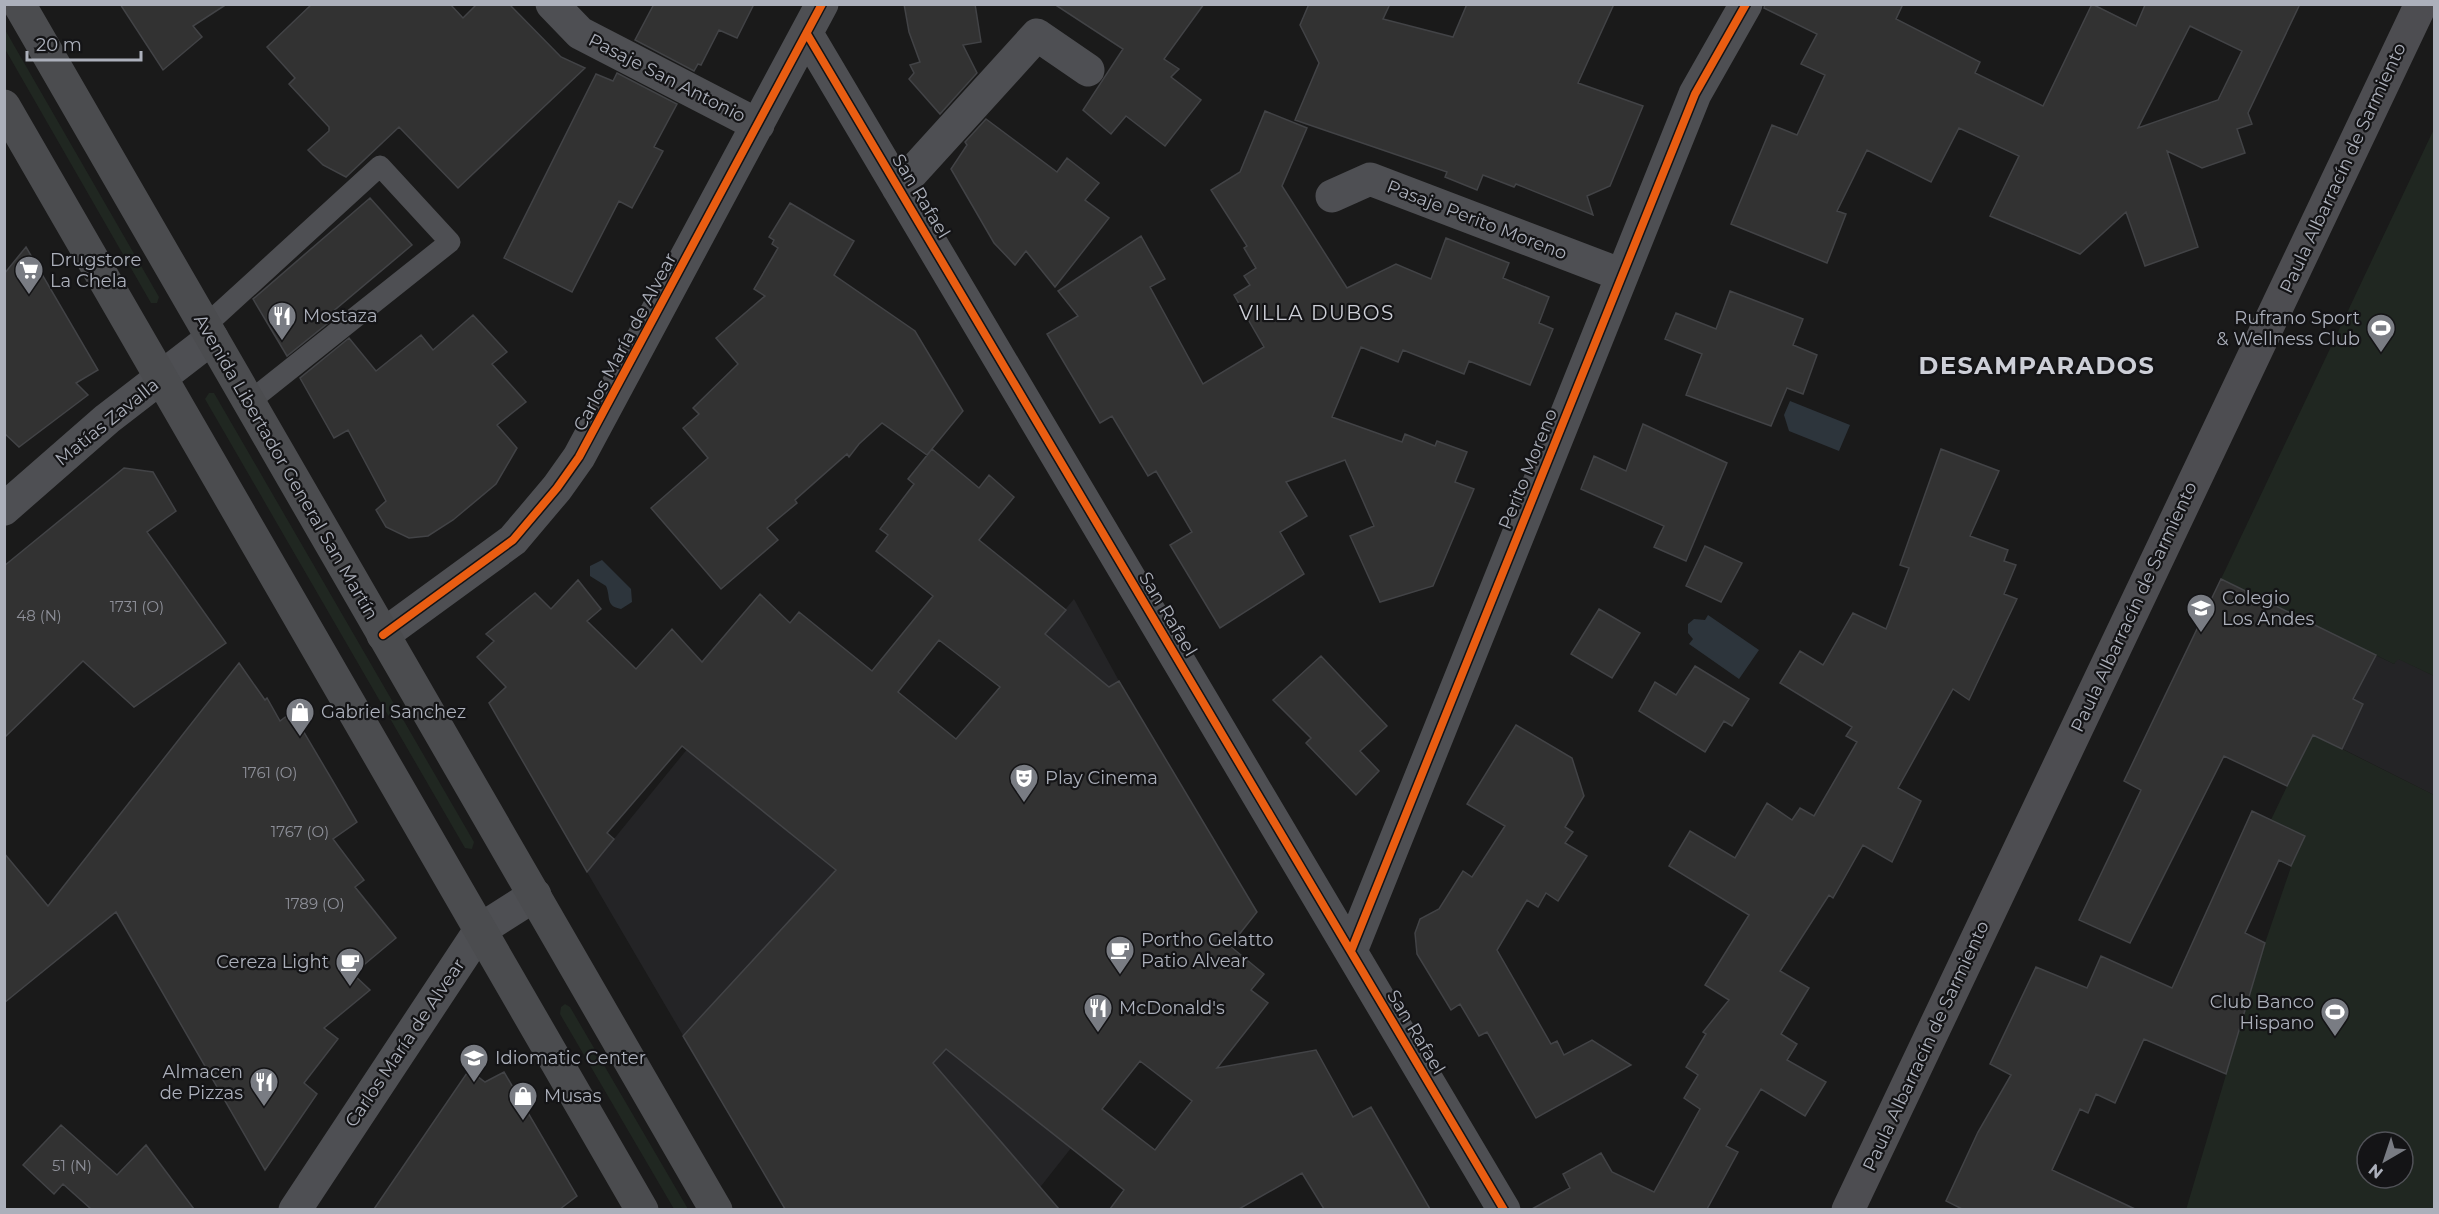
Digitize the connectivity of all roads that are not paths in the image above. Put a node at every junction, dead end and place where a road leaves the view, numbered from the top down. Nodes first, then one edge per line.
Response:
1 (18, 4) edge
2 (552, 4) edge
3 (822, 4) edge
4 (1746, 4) edge
5 (2421, 4) edge
6 (807, 34) junction
7 (1088, 70) dead end
8 (4, 106) edge
9 (758, 124) junction
10 (898, 188) junction
11 (1332, 196) dead end
12 (1622, 275) junction
13 (208, 332) junction
14 (162, 377) junction
15 (249, 402) junction
16 (4, 509) edge
17 (384, 635) junction
18 (535, 895) junction
19 (480, 930) junction
20 (1351, 951) junction
21 (295, 1209) edge
22 (642, 1209) edge
23 (716, 1209) edge
24 (1504, 1209) edge
25 (1848, 1209) edge

1 - 13 main road, Avenida Libertador General San Martín
2 - 9 street, Pasaje San Antonio
3 - 6 street, Carlos María de Alvear
4 - 12 street, Perito Moreno
5 - 25 main road, Paula Albarracín de Sarmiento
6 - 9 street, Carlos María de Alvear
6 - 10 street, San Rafael
7 - 10 street
8 - 14 main road
9 - 17 street, Carlos María de Alvear
10 - 20 street, San Rafael
11 - 12 street, Pasaje Perito Moreno
12 - 20 street, Perito Moreno
13 - 14 street, Matías Zavalla
13 - 15 main road, Avenida Libertador General San Martín
13 - 15 lane
14 - 16 street, Matías Zavalla
14 - 19 main road
15 - 17 main road, Avenida Libertador General San Martín
17 - 18 main road, Avenida Libertador General San Martín
18 - 19 street, Carlos María de Alvear
18 - 23 main road, Avenida Libertador General San Martín
19 - 21 street, Carlos María de Alvear
19 - 22 main road
20 - 24 street, San Rafael

